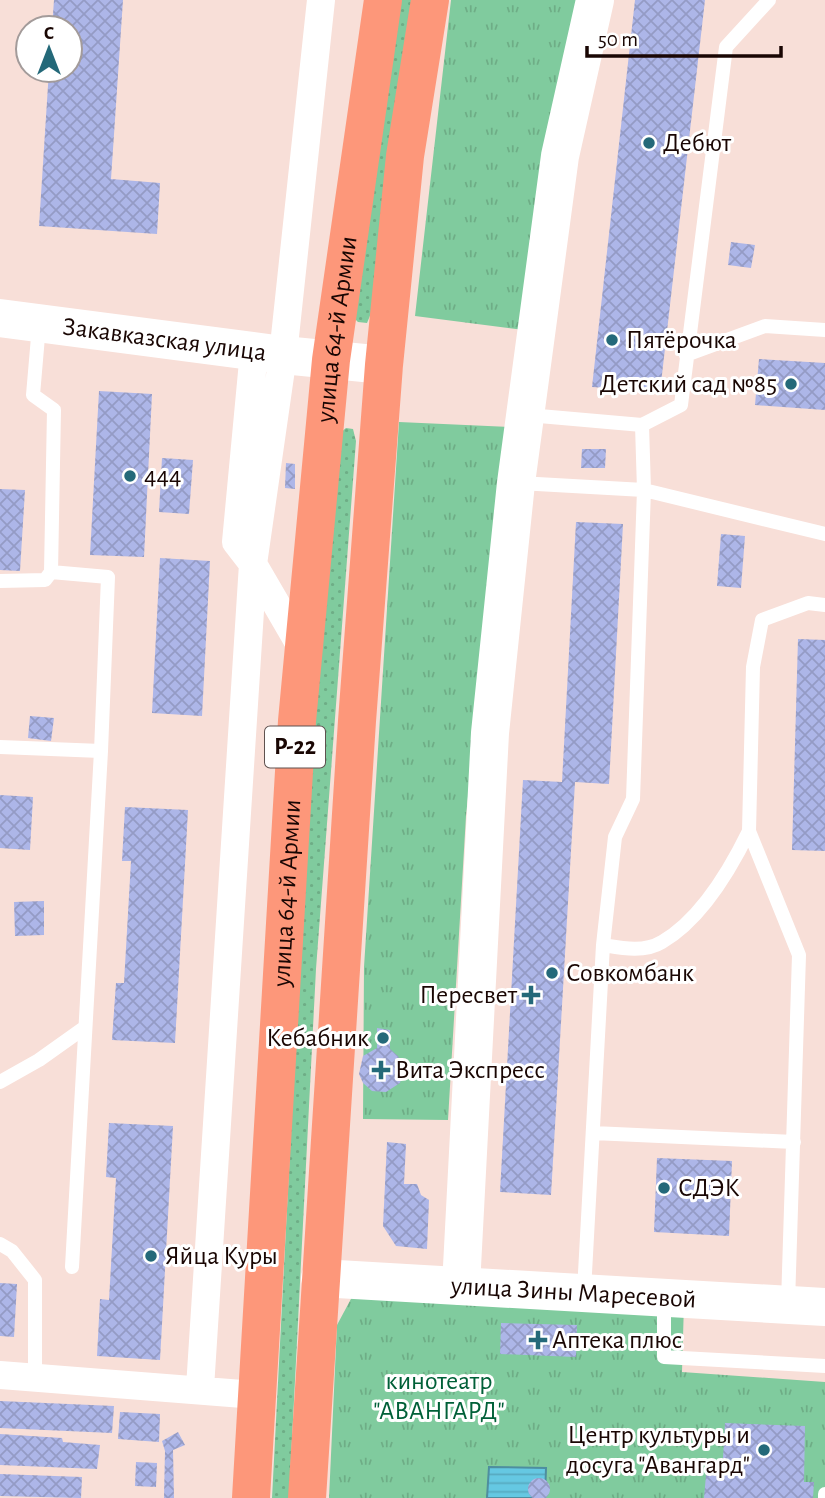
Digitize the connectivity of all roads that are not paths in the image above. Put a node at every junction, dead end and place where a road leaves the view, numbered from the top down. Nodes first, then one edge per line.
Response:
1 (321, 0) edge
2 (383, 0) edge
3 (430, 0) edge
4 (595, 0) edge
5 (769, 0) edge
6 (0, 318) edge
7 (39, 323) junction
8 (825, 330) edge
9 (268, 353) junction
10 (686, 355) junction
11 (331, 360) junction
12 (384, 365) junction
13 (526, 415) junction
14 (642, 425) junction
15 (516, 483) junction
16 (643, 490) junction
17 (825, 534) edge
18 (253, 564) junction
19 (51, 572) junction
20 (0, 581) edge
21 (825, 605) edge
22 (303, 650) junction
23 (0, 747) edge
24 (101, 751) junction
25 (749, 831) junction
26 (603, 945) junction
27 (83, 1028) junction
28 (0, 1082) edge
29 (593, 1133) junction
30 (794, 1142) junction
31 (0, 1244) edge
32 (72, 1267) dead end
33 (320, 1278) junction
34 (461, 1286) junction
35 (584, 1293) junction
36 (664, 1297) junction
37 (807, 1305) edge
38 (825, 1366) edge
39 (0, 1375) edge
40 (35, 1378) junction
41 (200, 1388) junction
42 (257, 1395) junction
43 (251, 1498) edge
44 (307, 1498) edge

1 - 9 street
2 - 11 highway, улица 64-й Армии / Р-22
3 - 12 highway, улица 64-й Армии / Р-22
4 - 13 street
5 - 10 lane
6 - 7 street, Закавказская улица
7 - 9 street, Закавказская улица
7 - 19 lane
8 - 10 lane
9 - 11 street, Закавказская улица
9 - 18 street
10 - 14 lane
11 - 12 street, Закавказская улица
11 - 22 highway, улица 64-й Армии / Р-22
12 - 33 highway, улица 64-й Армии / Р-22
13 - 14 lane
13 - 15 street
14 - 16 lane
15 - 16 lane
15 - 34 street
16 - 17 lane
16 - 26 lane
18 - 22 street
18 - 41 street
19 - 20 lane
19 - 24 lane
21 - 25 lane
22 - 42 highway, улица 64-й Армии / Р-22
23 - 24 lane
24 - 27 lane
25 - 26 lane
25 - 30 lane
26 - 29 lane
27 - 28 lane
27 - 32 lane
29 - 30 lane
29 - 35 lane
30 - 37 lane
31 - 40 lane
33 - 34 street, улица Зины Маресевой
33 - 44 highway, улица 64-й Армии / Р-22
34 - 35 street, улица Зины Маресевой
35 - 36 street, улица Зины Маресевой
36 - 37 street, улица Зины Маресевой
36 - 38 lane
39 - 40 street
40 - 41 street
41 - 42 street
42 - 43 highway, улица 64-й Армии / Р-22

